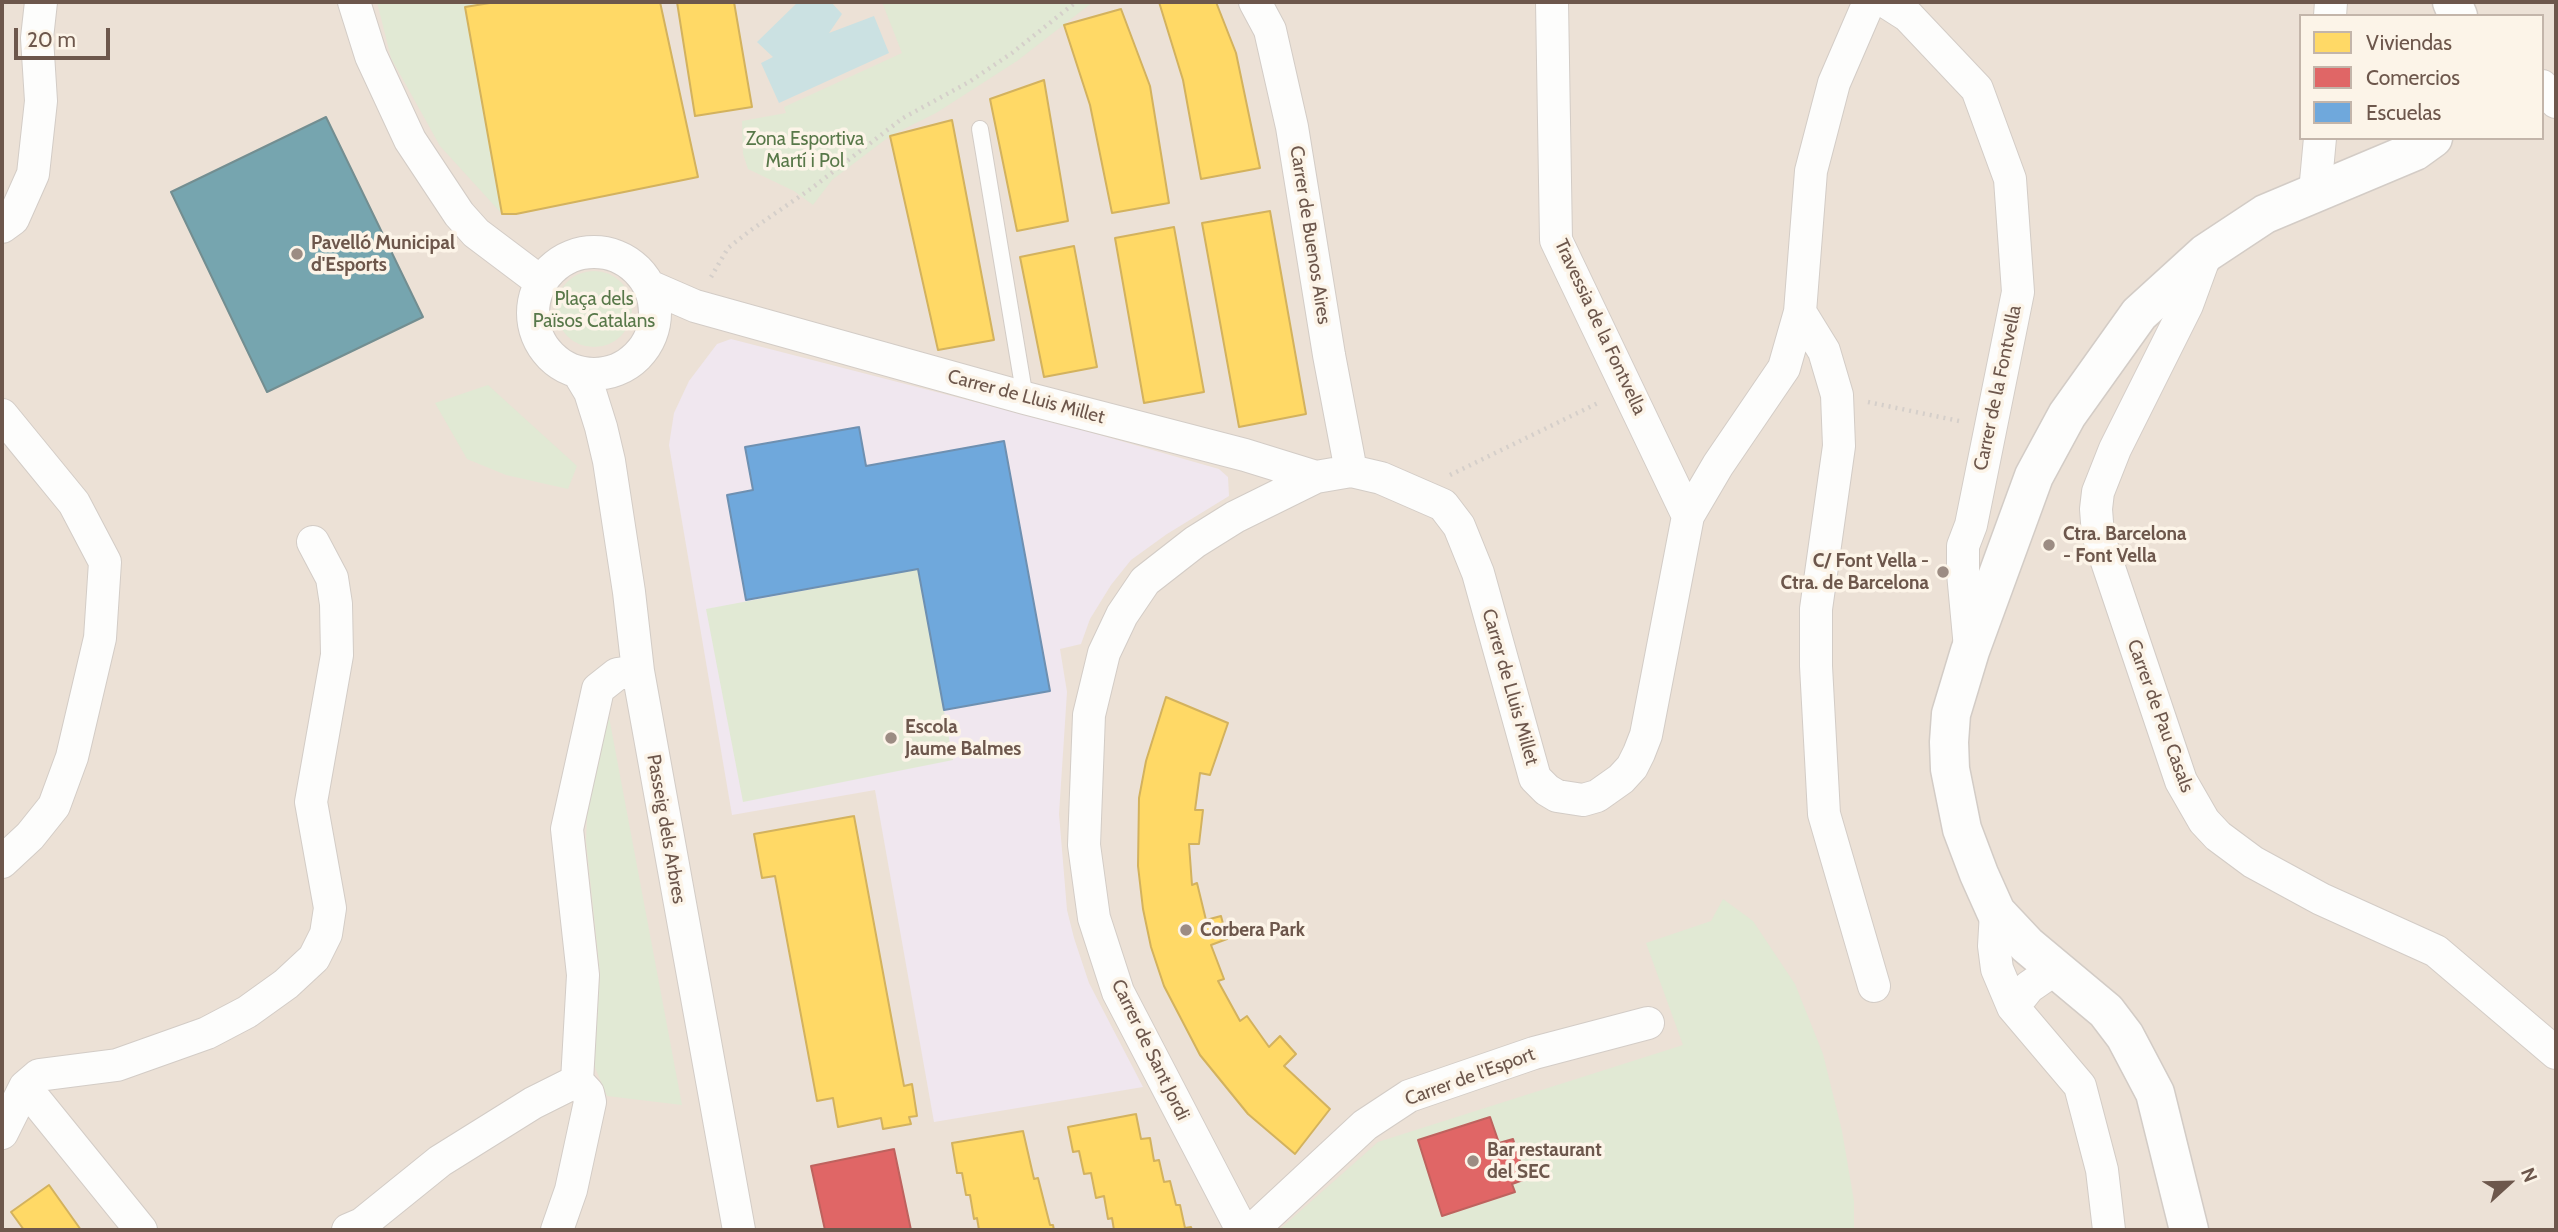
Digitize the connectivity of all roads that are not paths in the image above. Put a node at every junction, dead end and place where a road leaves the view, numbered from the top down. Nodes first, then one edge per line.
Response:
1 (41, 2) edge
2 (354, 2) edge
3 (1255, 2) edge
4 (1552, 2) edge
5 (1869, 2) edge
6 (1886, 2) edge
7 (2454, 2) edge
8 (2472, 14) edge
9 (2544, 88) edge
10 (2556, 102) edge
11 (980, 129) dead end
12 (2320, 140) edge
13 (2431, 140) edge
14 (2315, 192) junction
15 (2, 227) edge
16 (2206, 253) junction
17 (541, 282) junction
18 (649, 286) junction
19 (1800, 312) junction
20 (621, 368) junction
21 (578, 372) junction
22 (1025, 398) junction
23 (2, 415) edge
24 (601, 427) junction
25 (1245, 455) junction
26 (1351, 471) junction
27 (1316, 477) junction
28 (1251, 508) junction
29 (1688, 516) junction
30 (1971, 525) junction
31 (313, 542) dead end
32 (2004, 557) junction
33 (1970, 651) junction
34 (638, 671) junction
35 (2, 862) edge
36 (1996, 912) junction
37 (2055, 969) junction
38 (1874, 986) dead end
39 (2013, 1007) junction
40 (1648, 1023) dead end
41 (2556, 1053) edge
42 (577, 1081) junction
43 (25, 1087) junction
44 (2, 1133) edge
45 (141, 1230) edge
46 (348, 1230) edge
47 (557, 1230) edge
48 (739, 1230) edge
49 (1242, 1230) edge
50 (1252, 1230) edge
51 (2109, 1230) edge
52 (2189, 1230) edge

1 - 15 street
2 - 17 street
3 - 26 street, Carrer de Buenos Aires
4 - 29 street, Travessia de la Fontvella
5 - 19 street, Carrer de Lluis Millet
6 - 30 street, Carrer de la Fontvella
7 - 8 street
9 - 10 street
11 - 22 lane
12 - 14 street
13 - 14 street
14 - 16 street
16 - 32 street
16 - 41 street, Carrer de Pau Casals
17 - 18 street
17 - 21 street
18 - 20 street
18 - 22 street, Carrer de Lluis Millet
19 - 29 street, Carrer de Lluis Millet
19 - 38 street
20 - 21 street
20 - 24 street, Passeig dels Arbres
21 - 24 street, Passeig dels Arbres
22 - 25 street, Carrer de Lluis Millet
23 - 35 street
24 - 34 street, Passeig dels Arbres
25 - 27 street, Carrer de Lluis Millet
25 - 28 street
26 - 27 street, Carrer de Lluis Millet
26 - 29 street, Carrer de Lluis Millet
27 - 28 street, Carrer de Sant Jordi
28 - 49 street, Carrer de Sant Jordi
30 - 32 street
30 - 33 street, Carrer de la Fontvella
31 - 43 street
32 - 33 street
33 - 36 street
34 - 42 street
34 - 48 street, Passeig dels Arbres
36 - 37 street
36 - 39 street
37 - 39 street
37 - 52 street
39 - 51 street
40 - 50 street, Carrer de l'Esport
42 - 46 street
42 - 47 street
43 - 44 street
43 - 45 street

